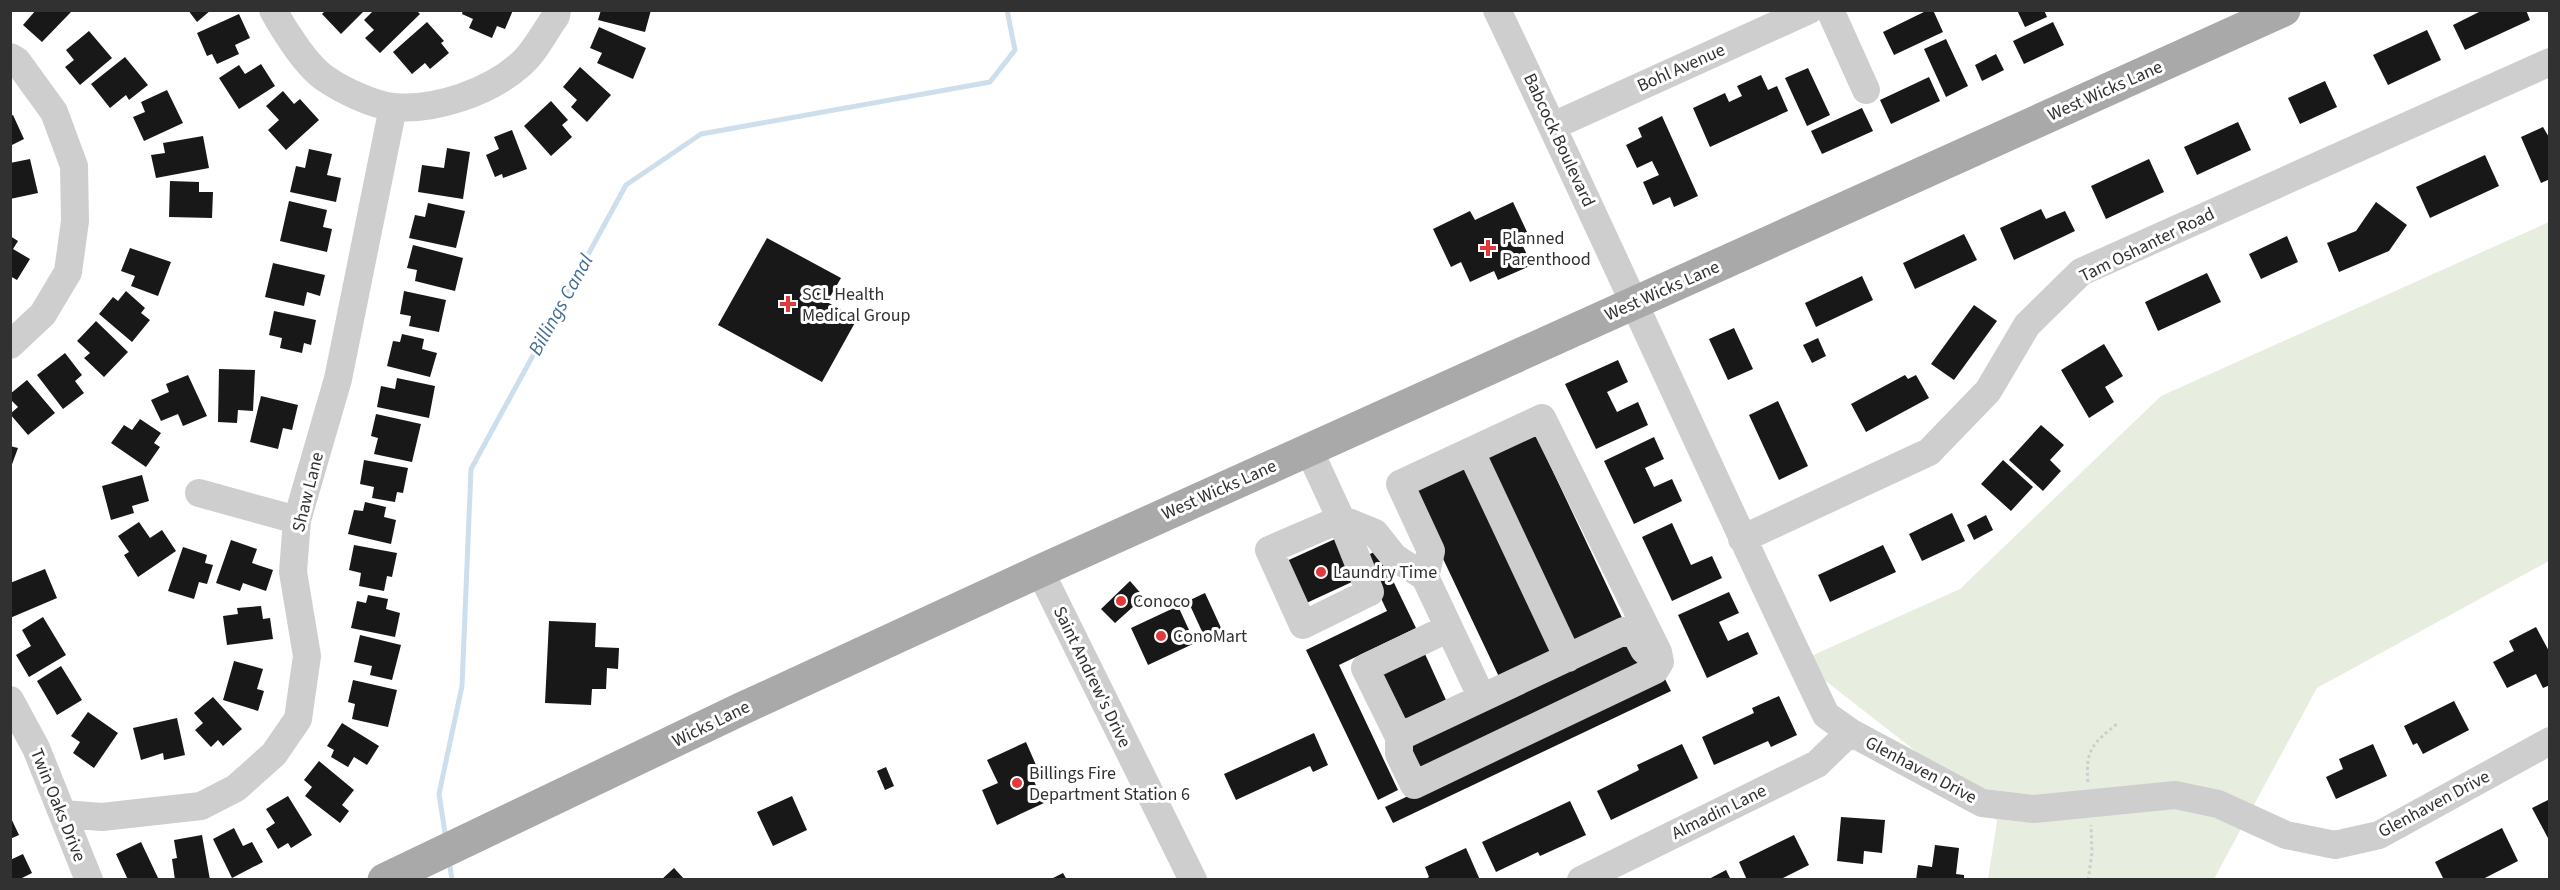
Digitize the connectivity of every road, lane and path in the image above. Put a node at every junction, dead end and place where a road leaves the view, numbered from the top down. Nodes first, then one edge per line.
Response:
1 (273, 10) edge
2 (557, 10) edge
3 (1497, 10) edge
4 (1809, 10) edge
5 (1830, 10) edge
6 (2284, 10) edge
7 (10, 57) edge
8 (2550, 62) edge
9 (1866, 90) dead end
10 (393, 107) junction
11 (1553, 126) junction
12 (1636, 303) junction
13 (10, 345) edge
14 (1308, 450) junction
15 (1471, 452) junction
16 (199, 493) dead end
17 (297, 520) junction
18 (1742, 539) junction
19 (1040, 571) junction
20 (1425, 577) junction
21 (1449, 628) junction
22 (1568, 658) junction
23 (1660, 662) junction
24 (1482, 698) junction
25 (10, 700) edge
26 (1850, 732) junction
27 (1399, 737) junction
28 (2550, 741) edge
29 (63, 814) junction
30 (395, 877) edge
31 (88, 879) edge
32 (1193, 879) edge
33 (1581, 879) edge

1 - 10 street
2 - 10 street
3 - 11 street, Babcock Boulevard
4 - 11 street, Bohl Avenue
5 - 9 street
6 - 12 main road, West Wicks Lane
7 - 13 street
8 - 18 street, Tam Oshanter Road
10 - 17 street, Shaw Lane
11 - 12 street, Babcock Boulevard
12 - 14 main road, West Wicks Lane
12 - 18 street, Glenhaven Drive
14 - 19 main road, West Wicks Lane
14 - 20 street
15 - 20 street
15 - 22 street
15 - 23 street
16 - 17 street
17 - 29 street, Shaw Lane
18 - 26 street, Glenhaven Drive
19 - 30 main road, Wicks Lane
19 - 32 street, Saint Andrew's Drive
20 - 21 street
21 - 24 street
21 - 27 street
22 - 23 street
22 - 24 street
23 - 27 street
24 - 27 street
25 - 29 street, Twin Oaks Drive
26 - 28 street, Glenhaven Drive
26 - 33 street, Almadin Lane
29 - 31 street, Twin Oaks Drive

